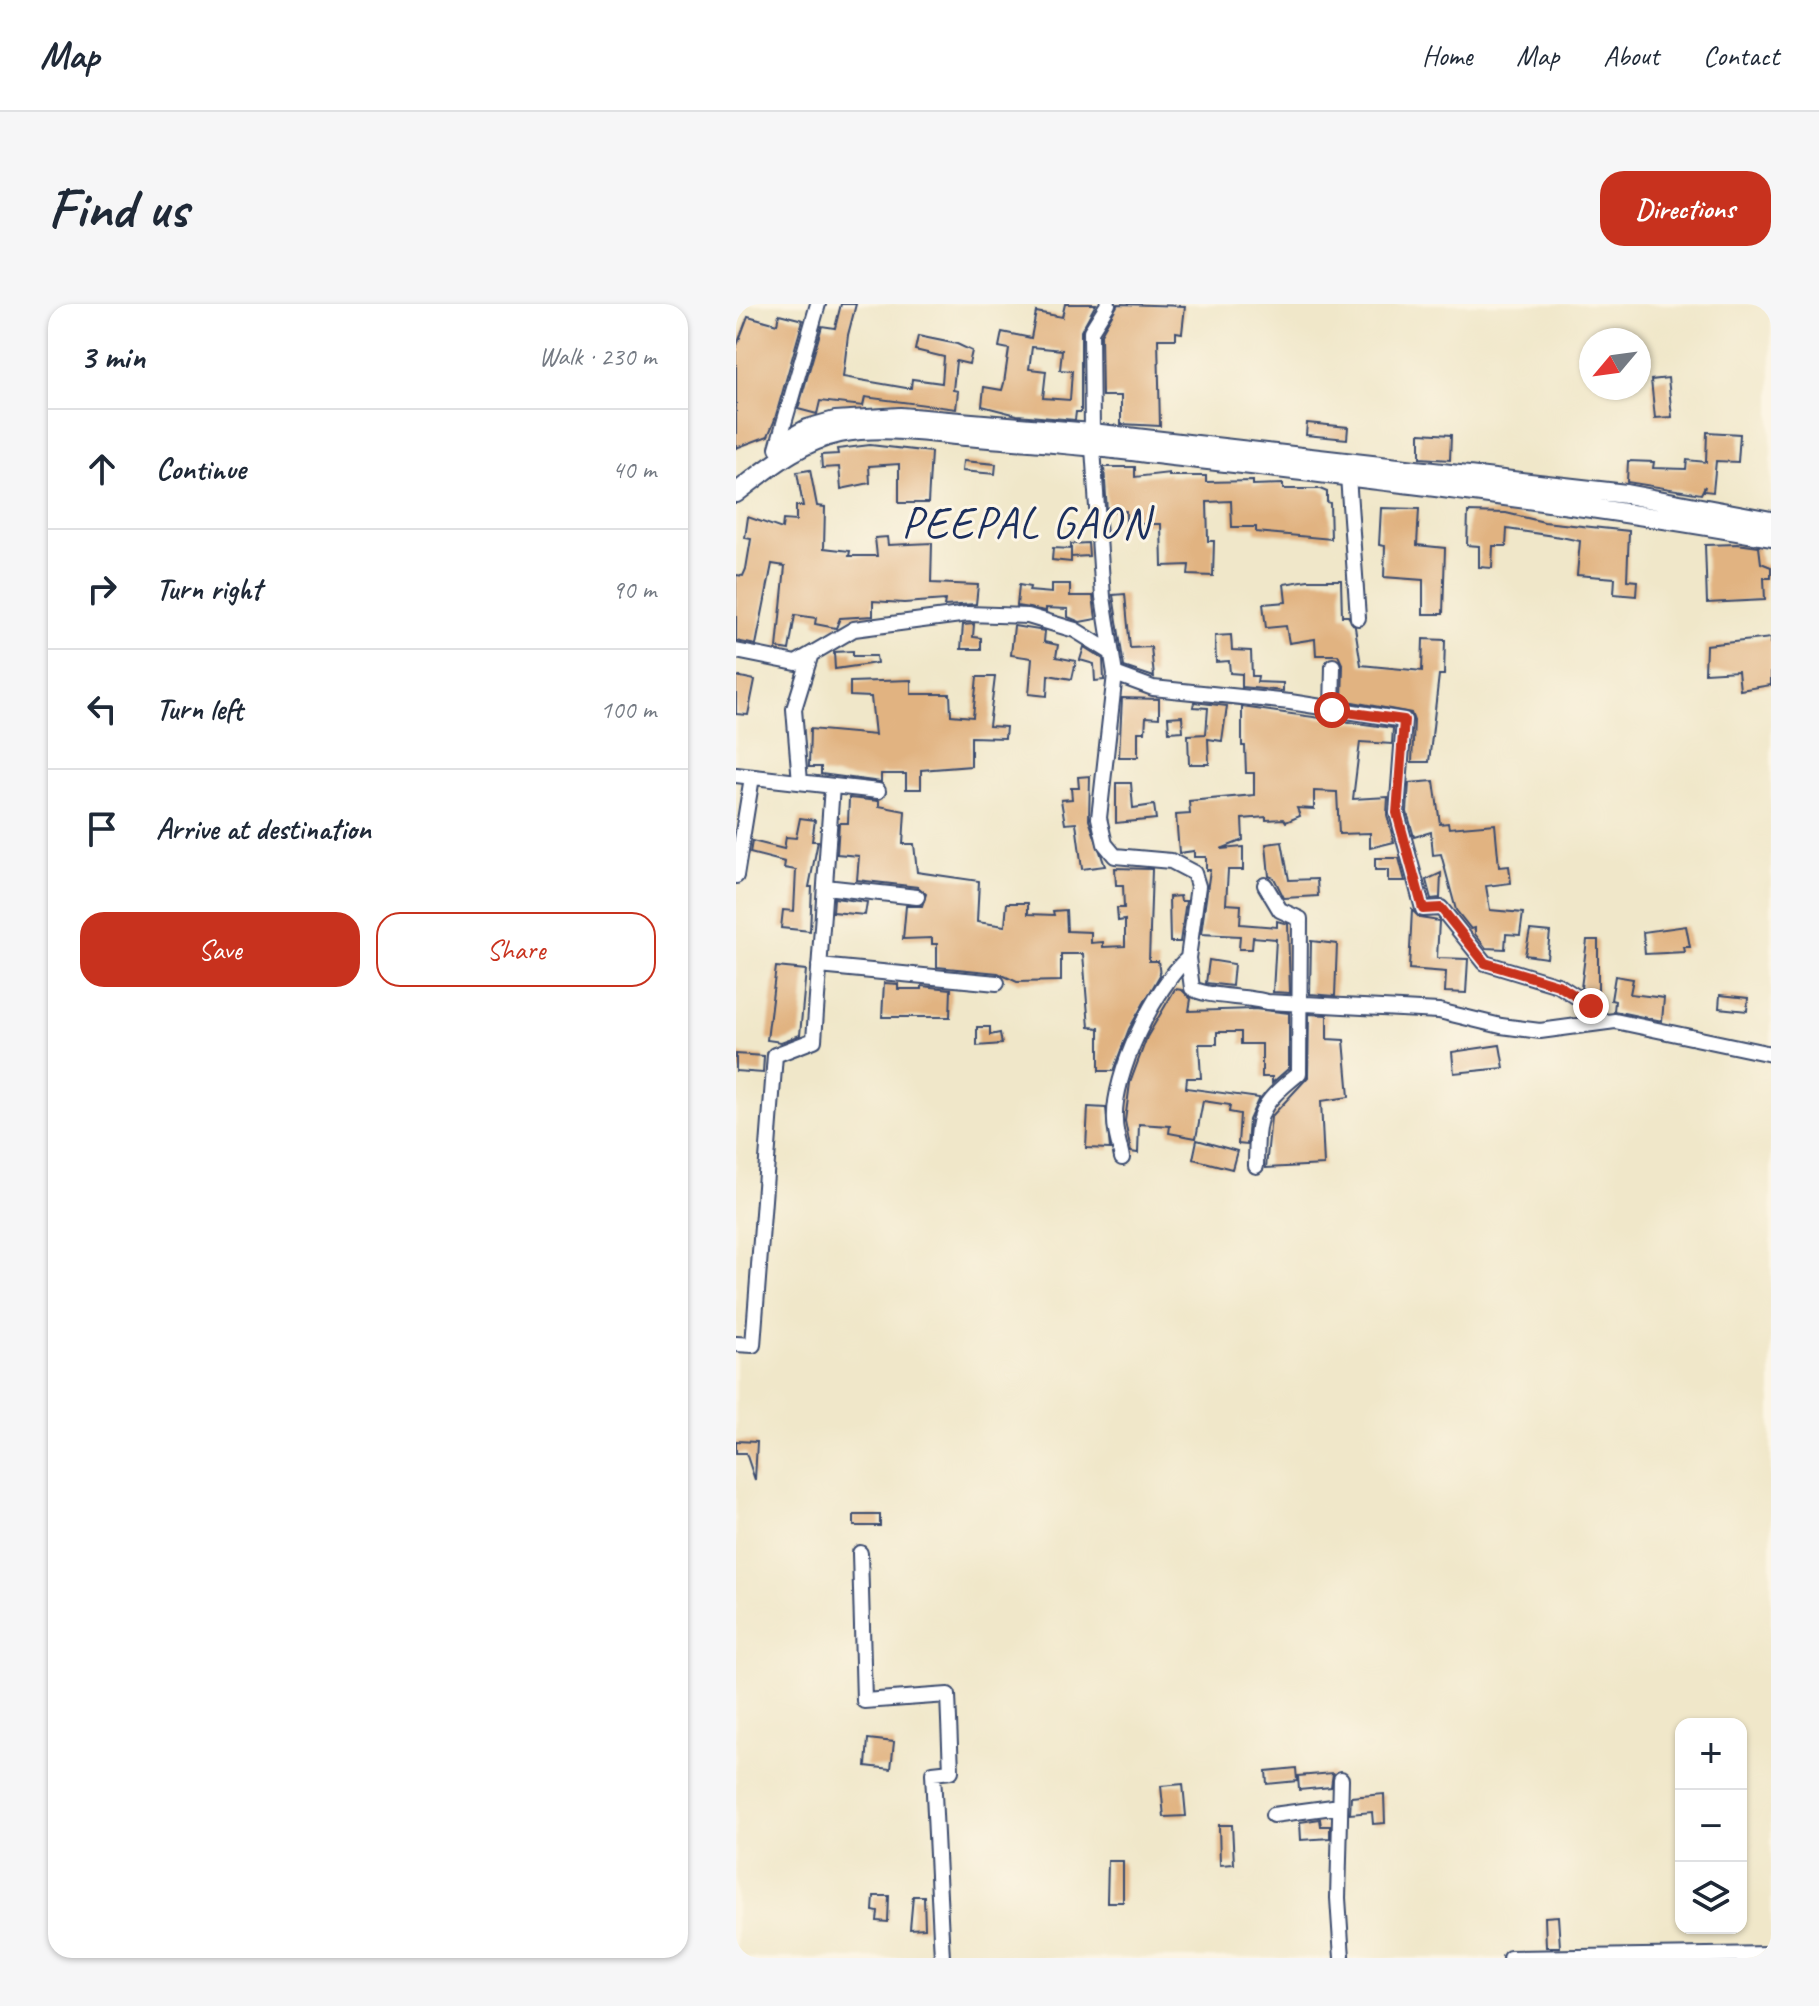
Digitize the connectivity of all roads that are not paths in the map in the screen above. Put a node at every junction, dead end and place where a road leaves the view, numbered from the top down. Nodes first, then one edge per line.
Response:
1 (818, 304) edge
2 (1108, 304) edge
3 (1092, 440) junction
4 (780, 453) junction
5 (1348, 476) junction
6 (736, 478) edge
7 (736, 493) edge
8 (1771, 521) edge
9 (1771, 537) edge
10 (1358, 618) dead end
11 (736, 651) edge
12 (1112, 653) junction
13 (810, 657) junction
14 (1333, 666) dead end
15 (1115, 674) junction
16 (1332, 710) junction
17 (736, 775) edge
18 (752, 777) junction
19 (800, 782) junction
20 (832, 786) junction
21 (878, 791) dead end
22 (736, 876) edge
23 (1265, 885) dead end
24 (825, 887) junction
25 (917, 897) dead end
26 (1188, 958) junction
27 (819, 966) junction
28 (997, 983) dead end
29 (1300, 1004) junction
30 (1603, 1022) junction
31 (1771, 1054) edge
32 (1122, 1158) dead end
33 (1256, 1166) dead end
34 (736, 1344) edge
35 (860, 1553) dead end
36 (1341, 1779) dead end
37 (1340, 1806) junction
38 (1273, 1815) dead end
39 (1771, 1954) edge
40 (1690, 1956) edge
41 (942, 1958) edge
42 (1342, 1958) edge
43 (1510, 1958) edge

1 - 4 street
2 - 3 street
3 - 4 main road
3 - 5 main road
3 - 8 main road
3 - 12 street
4 - 6 main road
4 - 7 main road
5 - 9 main road
5 - 10 street
11 - 13 street
12 - 13 street
12 - 15 street
13 - 19 street
14 - 16 street
15 - 16 street
15 - 26 street
16 - 30 street
17 - 18 street
18 - 19 street
18 - 22 street
19 - 20 street
20 - 21 street
20 - 24 street
23 - 29 street
24 - 25 street
24 - 27 street
26 - 29 street
26 - 32 street
27 - 28 street
27 - 34 street
29 - 30 street
29 - 33 street
30 - 31 street
35 - 41 street
36 - 37 street
37 - 38 street
37 - 42 street
39 - 40 street
40 - 43 street

